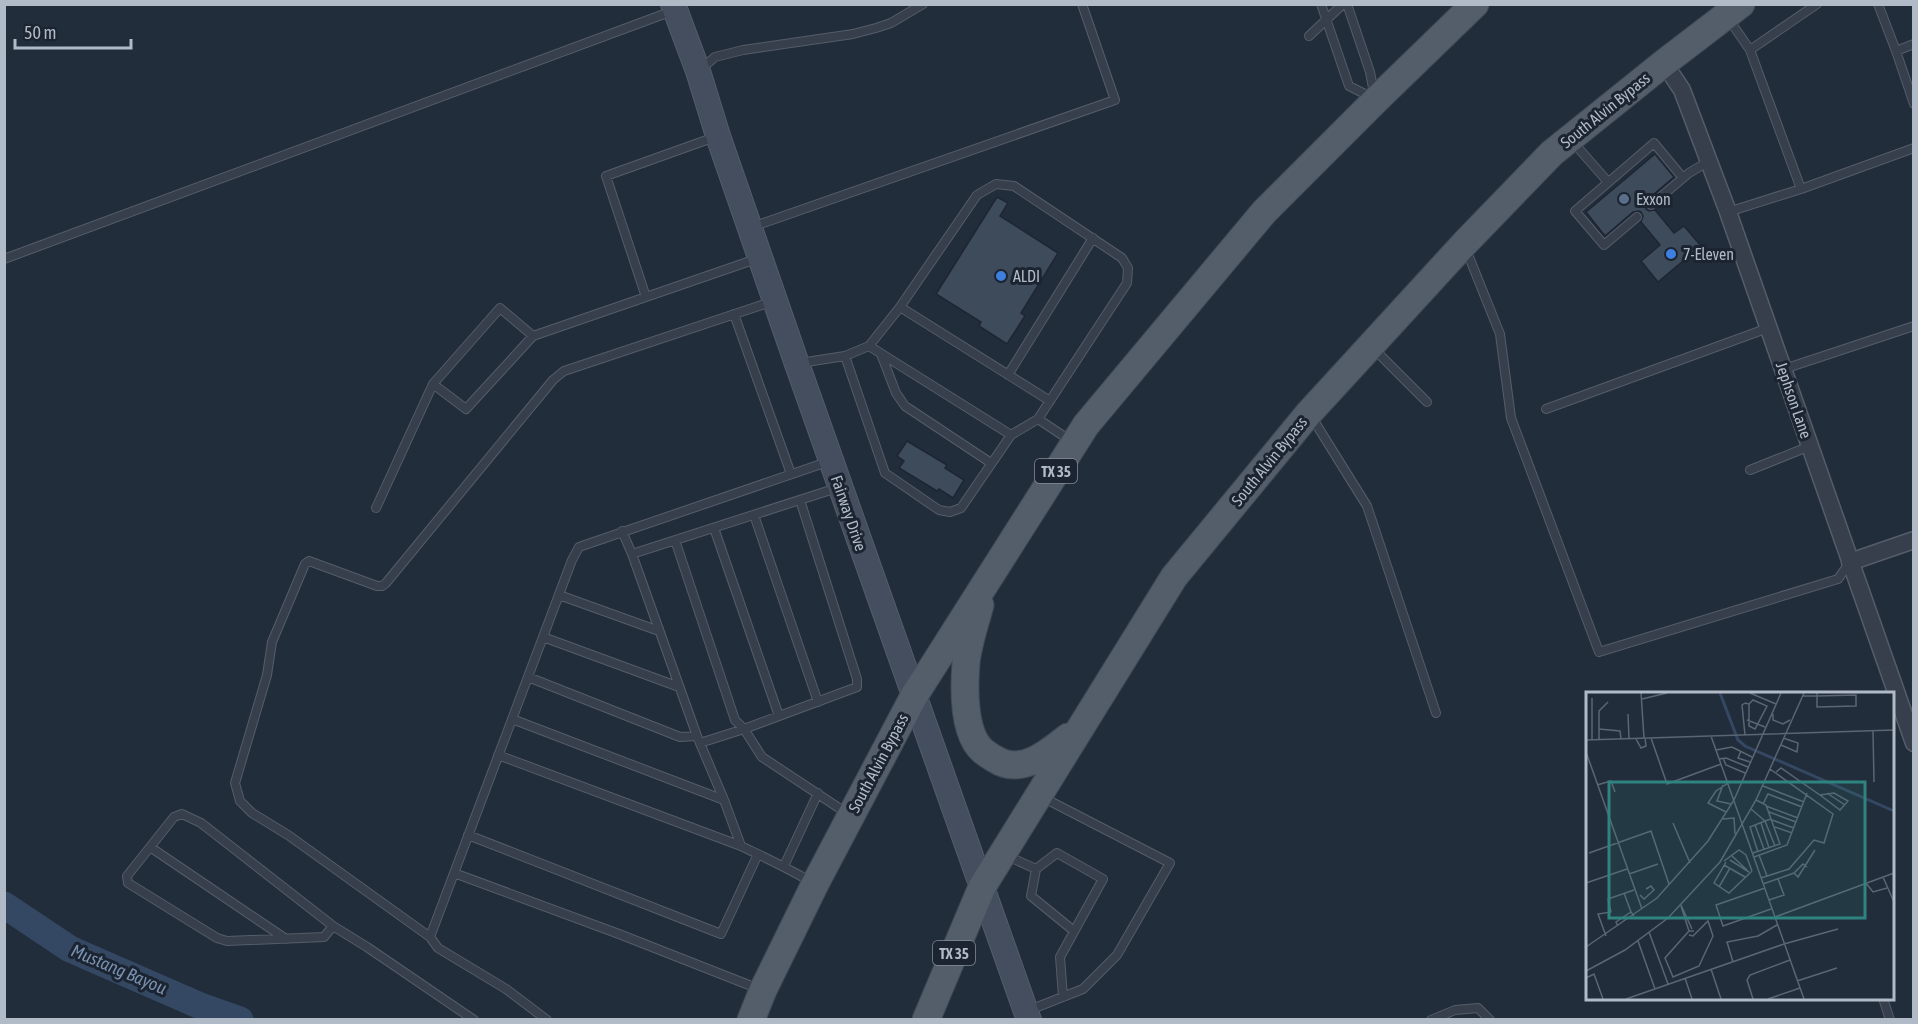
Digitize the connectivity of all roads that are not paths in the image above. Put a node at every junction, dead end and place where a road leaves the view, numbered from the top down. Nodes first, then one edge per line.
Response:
1 (923, 4) edge
2 (1082, 4) edge
3 (1321, 4) edge
4 (1345, 4) edge
5 (1476, 4) edge
6 (1817, 4) edge
7 (1878, 4) edge
8 (674, 7) edge
9 (1733, 10) edge
10 (1326, 20) junction
11 (1309, 36) dead end
12 (1914, 44) edge
13 (1750, 50) junction
14 (1896, 51) junction
15 (1664, 63) junction
16 (698, 71) junction
17 (1376, 100) junction
18 (1914, 104) edge
19 (718, 136) junction
20 (1570, 138) junction
21 (1914, 148) edge
22 (1709, 160) junction
23 (1683, 178) junction
24 (1607, 187) junction
25 (1801, 189) junction
26 (1651, 203) dead end
27 (1728, 212) junction
28 (1633, 218) dead end
29 (749, 228) junction
30 (1093, 238) junction
31 (1464, 244) junction
32 (759, 258) junction
33 (4, 259) edge
34 (646, 297) junction
35 (774, 300) junction
36 (900, 307) junction
37 (734, 314) junction
38 (1914, 326) edge
39 (1768, 328) junction
40 (533, 336) junction
41 (869, 346) junction
42 (1370, 346) junction
43 (881, 354) junction
44 (845, 356) junction
45 (797, 364) junction
46 (1784, 369) junction
47 (1008, 375) junction
48 (433, 384) junction
49 (1050, 401) junction
50 (1427, 402) dead end
51 (1546, 409) dead end
52 (1309, 413) junction
53 (1038, 419) junction
54 (1011, 435) junction
55 (1074, 443) junction
56 (1810, 447) junction
57 (831, 461) junction
58 (991, 463) junction
59 (1750, 470) dead end
60 (791, 474) junction
61 (840, 487) junction
62 (800, 500) junction
63 (376, 508) dead end
64 (754, 515) junction
65 (714, 528) junction
66 (622, 531) junction
67 (675, 540) junction
68 (1914, 540) edge
69 (632, 554) junction
70 (1850, 562) junction
71 (985, 583) junction
72 (559, 595) junction
73 (659, 631) junction
74 (543, 637) junction
75 (528, 677) junction
76 (680, 687) junction
77 (914, 696) junction
78 (818, 702) junction
79 (1436, 713) dead end
80 (778, 716) junction
81 (512, 719) junction
82 (1082, 725) junction
83 (744, 729) junction
84 (699, 740) junction
85 (1914, 743) edge
86 (498, 755) junction
87 (818, 793) junction
88 (1039, 795) junction
89 (724, 800) junction
90 (850, 815) junction
91 (468, 835) junction
92 (741, 846) junction
93 (150, 847) junction
94 (758, 854) junction
95 (1002, 854) junction
96 (784, 866) junction
97 (1036, 869) junction
98 (454, 873) junction
99 (815, 884) junction
100 (982, 887) junction
101 (333, 926) junction
102 (1074, 931) junction
103 (430, 937) junction
104 (286, 939) junction
105 (763, 990) junction
106 (1063, 997) junction
107 (1883, 1000) edge
108 (1028, 1016) edge
109 (474, 1020) edge
110 (547, 1020) edge
111 (751, 1020) edge
112 (926, 1020) edge
113 (1431, 1020) edge
114 (1490, 1020) edge
115 (1890, 1020) edge

1 - 16 lane
2 - 29 lane
3 - 10 lane
4 - 10 lane
4 - 17 lane
5 - 17 main road, South Alvin Bypass / TX 35
6 - 13 lane
7 - 14 lane
8 - 16 street, Fairway Drive
8 - 33 lane
9 - 13 lane
9 - 15 main road, South Alvin Bypass / TX 35
10 - 11 lane
10 - 17 lane
12 - 14 lane
13 - 25 lane
14 - 18 lane
15 - 20 main road, South Alvin Bypass / TX 35
15 - 22 street, Jephson Lane
16 - 19 street, Fairway Drive
17 - 55 main road, South Alvin Bypass / TX 35
19 - 29 street, Fairway Drive
19 - 34 lane
20 - 24 lane
20 - 31 main road, South Alvin Bypass / TX 35
21 - 25 lane
22 - 23 lane
22 - 27 street, Jephson Lane
23 - 24 lane
23 - 26 lane
24 - 28 lane
25 - 27 lane
27 - 39 street, Jephson Lane
29 - 32 street, Fairway Drive
30 - 36 lane
30 - 47 lane
30 - 49 lane
31 - 42 main road, South Alvin Bypass / TX 35
31 - 70 lane
32 - 34 lane
32 - 35 street, Fairway Drive
34 - 40 lane
35 - 37 lane
35 - 45 street, Fairway Drive
36 - 41 lane
36 - 47 lane
37 - 60 lane
37 - 103 lane
38 - 46 lane
39 - 46 street, Jephson Lane
39 - 51 lane
40 - 48 lane
40 - 48 lane
41 - 43 lane
41 - 44 lane
42 - 50 lane
42 - 52 main road, South Alvin Bypass / TX 35
43 - 54 lane
43 - 58 lane
44 - 45 lane
44 - 58 lane
45 - 57 street, Fairway Drive
46 - 56 street, Jephson Lane
47 - 49 lane
48 - 63 lane
49 - 53 lane
52 - 79 lane
52 - 82 main road, South Alvin Bypass / TX 35
53 - 54 lane
53 - 55 lane
54 - 58 lane
55 - 71 main road, South Alvin Bypass / TX 35
56 - 59 lane
56 - 70 street, Jephson Lane
57 - 60 lane
57 - 61 street, Fairway Drive
60 - 66 lane
61 - 62 lane
61 - 77 street, Fairway Drive
62 - 64 lane
62 - 78 lane
64 - 65 lane
64 - 78 lane
65 - 67 lane
65 - 80 lane
66 - 69 lane
66 - 72 lane
67 - 69 lane
67 - 83 lane
68 - 70 street
69 - 73 lane
70 - 85 street, Jephson Lane
71 - 77 main road, South Alvin Bypass / TX 35
71 - 82 main road
72 - 73 lane
72 - 74 lane
73 - 76 lane
74 - 75 lane
74 - 76 lane
75 - 81 lane
75 - 84 lane
76 - 84 lane
77 - 90 main road, South Alvin Bypass / TX 35
77 - 100 street, Fairway Drive
78 - 80 lane
80 - 83 lane
81 - 86 lane
81 - 89 lane
82 - 88 main road, South Alvin Bypass / TX 35
83 - 84 lane
83 - 87 lane
84 - 89 lane
86 - 91 lane
86 - 92 lane
87 - 90 lane
87 - 96 lane
88 - 95 main road, South Alvin Bypass / TX 35
88 - 106 lane
89 - 92 lane
90 - 99 main road, South Alvin Bypass / TX 35
91 - 94 lane
91 - 98 lane
92 - 94 lane
93 - 101 lane
93 - 104 lane
93 - 104 lane
94 - 96 lane
95 - 97 lane
95 - 100 main road, South Alvin Bypass / TX 35
96 - 99 lane
97 - 102 lane
97 - 102 lane
98 - 103 lane
98 - 105 lane
99 - 105 main road, South Alvin Bypass / TX 35
100 - 108 street, Fairway Drive
100 - 112 main road, South Alvin Bypass / TX 35
101 - 104 lane
101 - 109 lane
102 - 106 lane
103 - 110 lane
105 - 111 main road, South Alvin Bypass / TX 35
106 - 108 lane
107 - 115 lane
113 - 114 lane

